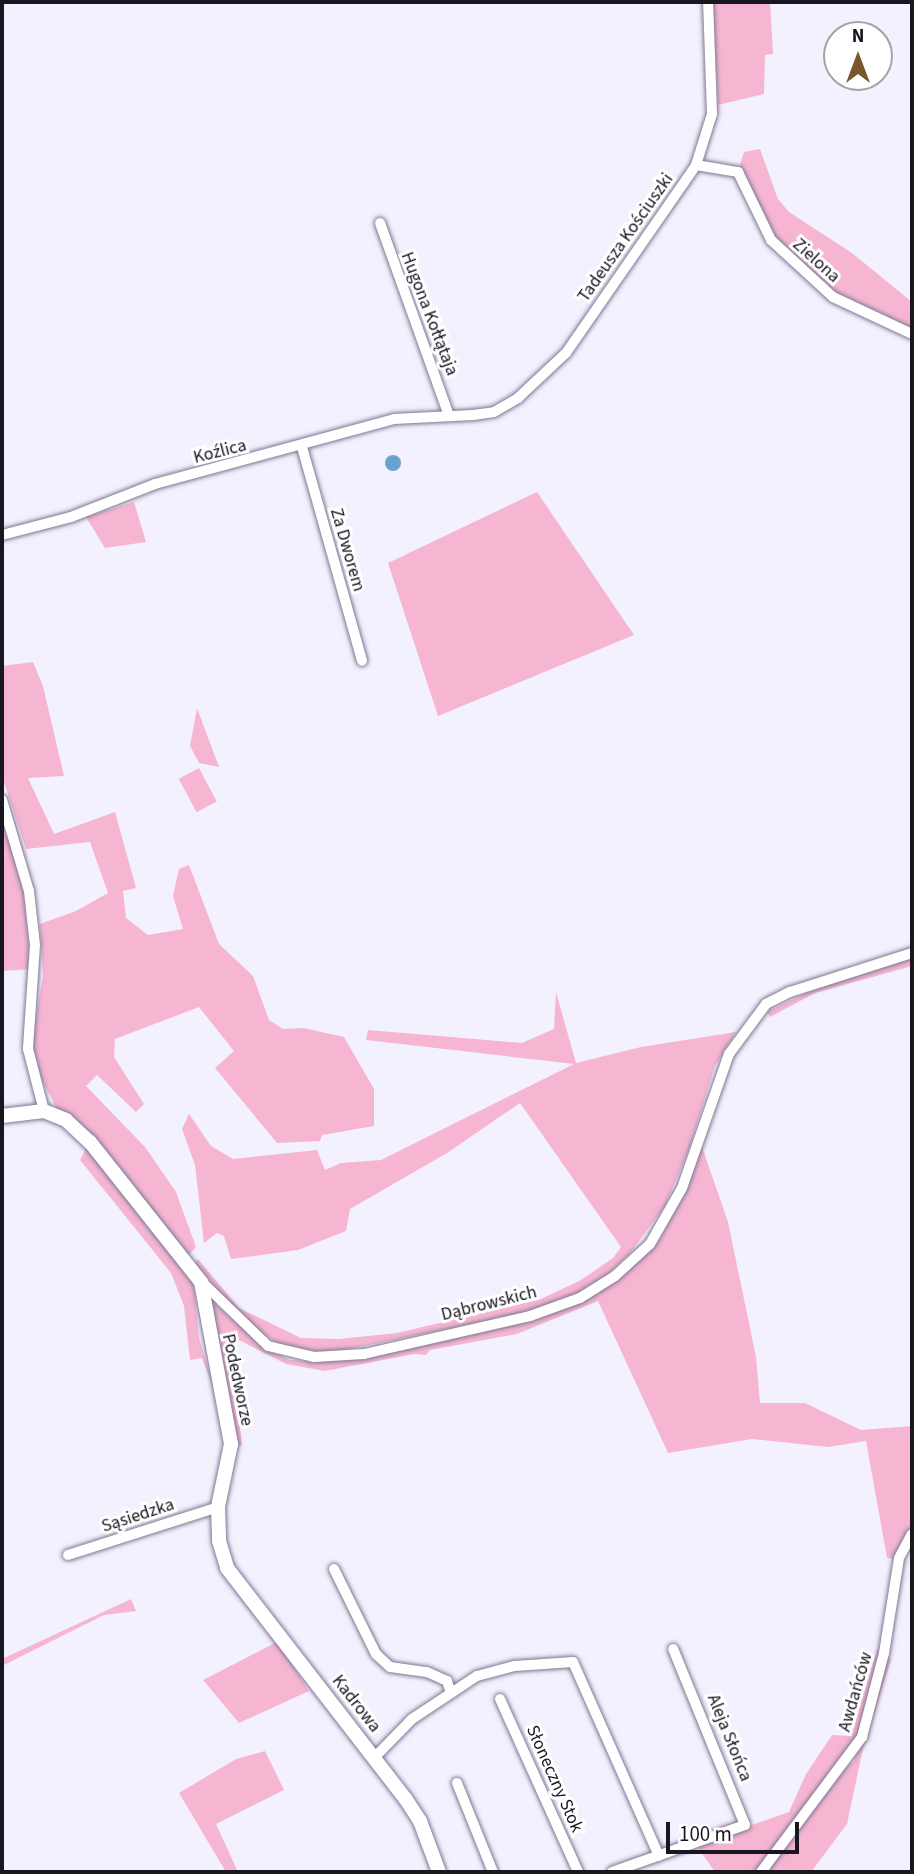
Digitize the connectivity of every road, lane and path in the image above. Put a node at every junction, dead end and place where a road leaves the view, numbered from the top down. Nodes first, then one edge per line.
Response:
1 (708, 2) edge
2 (696, 165) junction
3 (380, 223) dead end
4 (912, 334) edge
5 (449, 416) junction
6 (302, 447) junction
7 (2, 535) edge
8 (362, 661) dead end
9 (2, 800) edge
10 (912, 954) edge
11 (44, 1111) junction
12 (2, 1116) edge
13 (201, 1282) junction
14 (218, 1507) junction
15 (912, 1534) edge
16 (68, 1555) dead end
17 (227, 1567) joint
18 (334, 1569) dead end
19 (673, 1649) dead end
20 (450, 1690) junction
21 (500, 1699) dead end
22 (374, 1758) junction
23 (457, 1783) dead end
24 (659, 1856) junction
25 (439, 1872) edge
26 (493, 1872) edge
27 (578, 1872) edge
28 (612, 1872) edge
29 (761, 1872) edge

1 - 2 street, Tadeusza Kościuszki
2 - 4 street, Zielona
2 - 5 street, Tadeusza Kościuszki
3 - 5 street, Hugona Kołłątaja
5 - 6 street, Koźlica
6 - 7 street, Koźlica
6 - 8 street, Za Dworem
9 - 11 street
10 - 13 street, Dąbrowskich
11 - 12 street
11 - 13 street, Dąbrowskich
13 - 14 street, Podedworze
14 - 16 street, Sąsiedzka
14 - 17 street, Podedworze
15 - 29 street, Awdańców
17 - 22 street, Kadrowa
18 - 20 street
19 - 24 street, Aleja Słońca
20 - 22 street
20 - 24 street
21 - 27 street, Słoneczny Stok
22 - 25 street, Kadrowa
23 - 26 street
24 - 28 street, Aleja Słońca

